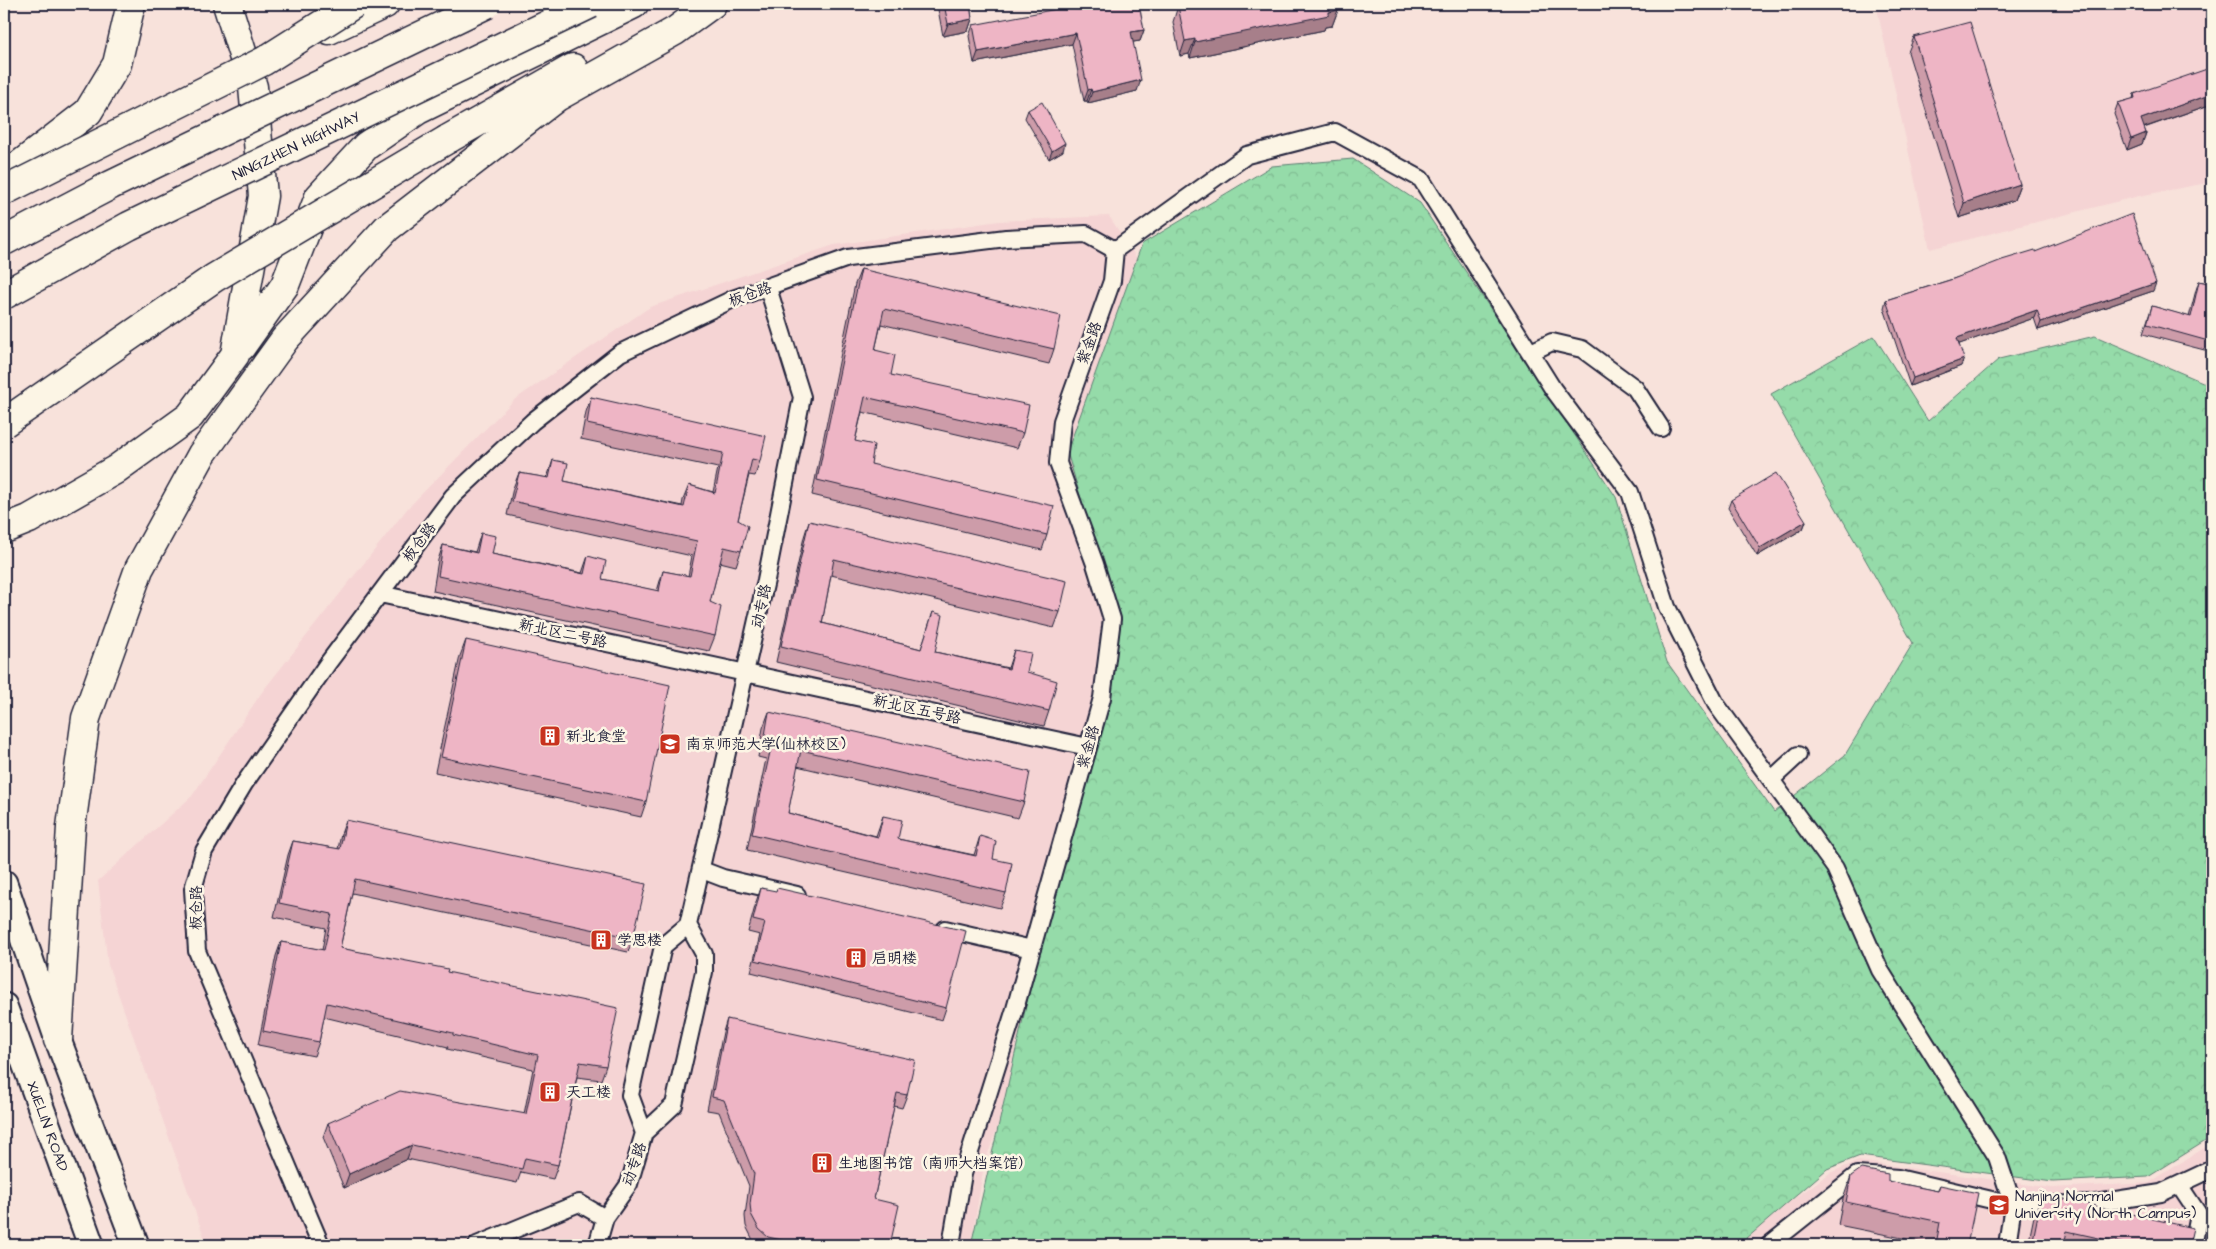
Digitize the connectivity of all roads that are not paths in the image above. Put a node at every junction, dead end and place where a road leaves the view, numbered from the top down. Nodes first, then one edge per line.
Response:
1 (131, 4) edge
2 (227, 4) edge
3 (354, 4) edge
4 (385, 4) edge
5 (487, 4) edge
6 (591, 4) edge
7 (634, 4) edge
8 (690, 4) edge
9 (712, 4) edge
10 (264, 60) junction
11 (4, 177) edge
12 (4, 191) edge
13 (4, 241) edge
14 (1115, 250) junction
15 (768, 288) junction
16 (4, 295) edge
17 (1531, 352) junction
18 (235, 355) junction
19 (4, 424) edge
20 (1661, 428) dead end
21 (4, 529) edge
22 (380, 594) junction
23 (746, 672) junction
24 (1088, 747) junction
25 (1798, 756) dead end
26 (1771, 780) junction
27 (702, 870) junction
28 (4, 883) edge
29 (810, 898) edge
30 (688, 924) junction
31 (926, 924) edge
32 (1032, 949) junction
33 (4, 1006) edge
34 (58, 1040) junction
35 (644, 1133) junction
36 (2212, 1169) edge
37 (2179, 1185) junction
38 (2013, 1205) junction
39 (605, 1218) junction
40 (91, 1245) edge
41 (136, 1245) edge
42 (321, 1245) edge
43 (477, 1245) edge
44 (594, 1245) edge
45 (951, 1245) edge
46 (1769, 1245) edge
47 (2007, 1245) edge
48 (2193, 1245) edge

1 - 11 highway
2 - 18 highway, bridge
3 - 10 highway, bridge
4 - 10 highway, bridge
5 - 13 highway, bridge
6 - 16 highway, NINGZHEN HIGHWAY, bridge
7 - 18 highway
8 - 19 highway, bridge
9 - 34 highway
10 - 12 highway, bridge
14 - 15 street, 板仓路
14 - 17 street
14 - 24 street, 紫金路
15 - 22 street, 板仓路
15 - 23 street, 动专路
17 - 20 street
17 - 26 street
18 - 21 highway
22 - 23 street, 新北区二号路
22 - 42 street, 板仓路
23 - 24 street, 新北区五号路
23 - 27 street, 动专路
24 - 32 street, 紫金路
25 - 26 street
26 - 38 street
27 - 29 street
27 - 30 street, 动专路
28 - 34 main road
30 - 35 street
30 - 35 street
31 - 32 street
32 - 45 street, 紫金路
33 - 40 main road, XUELIN ROAD
34 - 41 main road
35 - 39 street, 动专路
36 - 37 street
37 - 38 street
37 - 48 street
38 - 46 street
38 - 47 street
39 - 43 street
39 - 44 street, 动专路

